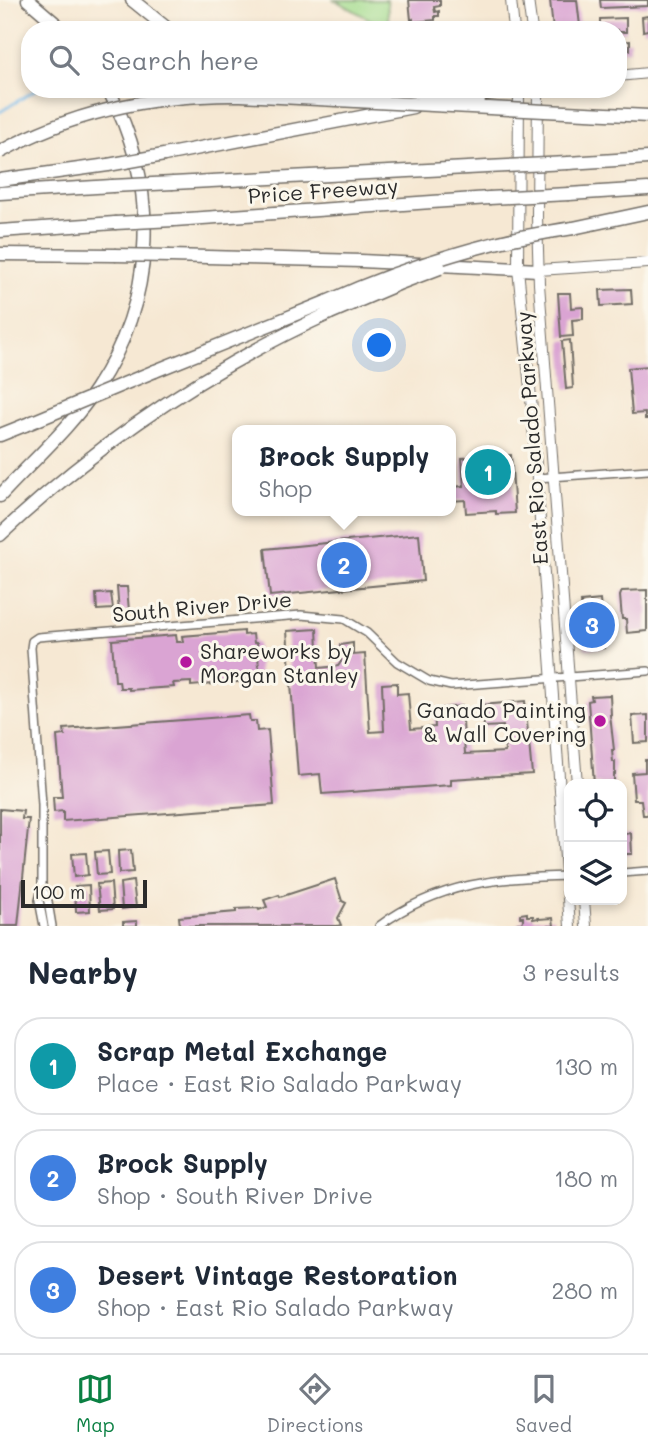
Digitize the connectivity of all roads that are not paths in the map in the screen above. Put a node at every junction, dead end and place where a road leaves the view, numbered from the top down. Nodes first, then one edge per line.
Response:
1 (29, 0) edge
2 (132, 0) edge
3 (512, 0) edge
4 (528, 0) edge
5 (53, 21) edge
6 (158, 21) edge
7 (513, 21) edge
8 (531, 21) edge
9 (648, 73) edge
10 (627, 75) edge
11 (112, 98) edge
12 (172, 98) edge
13 (298, 98) edge
14 (460, 98) edge
15 (464, 98) edge
16 (519, 98) edge
17 (538, 98) edge
18 (545, 111) junction
19 (648, 116) edge
20 (0, 152) edge
21 (648, 158) edge
22 (0, 180) edge
23 (648, 190) edge
24 (0, 193) edge
25 (648, 212) edge
26 (0, 231) edge
27 (0, 254) edge
28 (648, 263) edge
29 (519, 269) junction
30 (538, 270) junction
31 (328, 307) junction
32 (0, 435) edge
33 (648, 470) edge
34 (553, 477) junction
35 (537, 478) junction
36 (0, 496) edge
37 (0, 535) edge
38 (648, 671) edge
39 (568, 677) junction
40 (552, 678) junction
41 (577, 779) edge
42 (565, 842) edge
43 (648, 871) edge
44 (627, 873) edge
45 (564, 876) edge
46 (42, 889) junction
47 (569, 905) edge
48 (584, 905) edge
49 (44, 926) edge
50 (52, 926) edge
51 (379, 926) edge
52 (570, 926) edge
53 (586, 926) edge

1 - 5 highway
2 - 6 highway
3 - 7 main road
4 - 8 main road
9 - 10 main road
11 - 36 highway
12 - 20 highway, bridge
13 - 18 highway, bridge
14 - 22 highway, bridge
15 - 18 highway, bridge
16 - 29 main road, East Rio Salado Parkway
17 - 30 main road, East Rio Salado Parkway
18 - 19 highway
21 - 24 highway, Price Freeway, bridge
23 - 26 highway, Price Freeway, bridge
25 - 31 highway, bridge
27 - 29 highway, bridge
28 - 30 main road
29 - 30 highway
29 - 35 main road, East Rio Salado Parkway
30 - 34 main road, East Rio Salado Parkway
31 - 32 highway, bridge
31 - 37 highway
33 - 34 street
34 - 35 street
34 - 39 main road, East Rio Salado Parkway
35 - 40 main road, East Rio Salado Parkway
38 - 39 street, South River Drive
39 - 40 street, South River Drive
39 - 41 main road, East Rio Salado Parkway
40 - 42 main road
40 - 46 street, South River Drive
43 - 44 street
45 - 51 street
46 - 49 street
46 - 50 street
47 - 52 main road
48 - 53 main road

